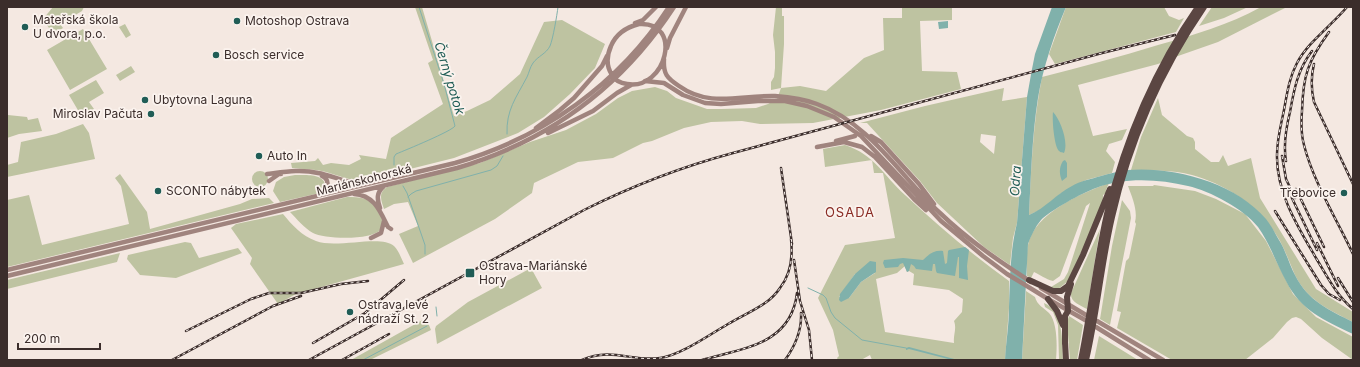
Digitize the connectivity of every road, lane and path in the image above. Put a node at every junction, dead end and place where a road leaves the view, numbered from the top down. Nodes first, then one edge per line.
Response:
1 (656, 7) edge
2 (668, 7) edge
3 (674, 7) edge
4 (686, 7) edge
5 (1198, 7) edge
6 (1204, 7) edge
7 (628, 28) junction
8 (608, 54) junction
9 (664, 57) junction
10 (645, 81) junction
11 (633, 84) junction
12 (765, 98) junction
13 (855, 136) dead end
14 (871, 136) dead end
15 (528, 140) junction
16 (516, 141) junction
17 (891, 165) junction
18 (267, 174) dead end
19 (269, 181) dead end
20 (370, 183) junction
21 (385, 185) junction
22 (322, 194) junction
23 (345, 195) junction
24 (1110, 204) junction
25 (271, 210) junction
26 (940, 214) junction
27 (384, 219) junction
28 (941, 221) junction
29 (959, 233) junction
30 (371, 238) dead end
31 (7, 270) edge
32 (7, 276) edge
33 (1073, 277) junction
34 (1029, 280) joint
35 (1049, 294) junction
36 (1068, 307) junction
37 (1086, 314) dead end
38 (1085, 320) dead end
39 (1097, 321) dead end
40 (1096, 327) dead end
41 (1088, 337) junction
42 (1065, 344) junction
43 (1066, 360) edge
44 (1081, 360) edge
45 (1088, 360) edge
46 (1149, 360) edge
47 (1163, 360) edge

1 - 7 main road
2 - 16 main road, Mariánskohorská
3 - 15 main road, Mariánskohorská
4 - 9 main road
5 - 24 highway
6 - 24 highway
7 - 8 main road
7 - 9 main road
8 - 11 main road
8 - 16 main road
9 - 10 main road
9 - 12 main road
10 - 11 main road
10 - 12 main road
11 - 15 main road
12 - 17 main road
13 - 28 main road
14 - 26 main road
15 - 21 main road, Mariánskohorská
16 - 20 main road, Mariánskohorská
17 - 26 main road
17 - 28 main road
18 - 20 main road
19 - 22 main road
20 - 22 main road, Mariánskohorská
21 - 23 main road, Mariánskohorská
21 - 27 main road
22 - 25 main road, Mariánskohorská
23 - 25 main road, Mariánskohorská
23 - 27 main road
24 - 33 highway
24 - 41 highway
25 - 31 main road, Mariánskohorská
25 - 32 main road, Mariánskohorská
26 - 29 main road
27 - 30 main road
28 - 29 main road
29 - 34 main road
29 - 35 main road
33 - 35 highway
33 - 36 highway
34 - 35 highway
35 - 36 main road
35 - 42 highway
36 - 37 main road
36 - 38 main road
36 - 42 highway
39 - 47 main road
40 - 46 main road
41 - 44 highway
41 - 45 highway
42 - 43 highway

